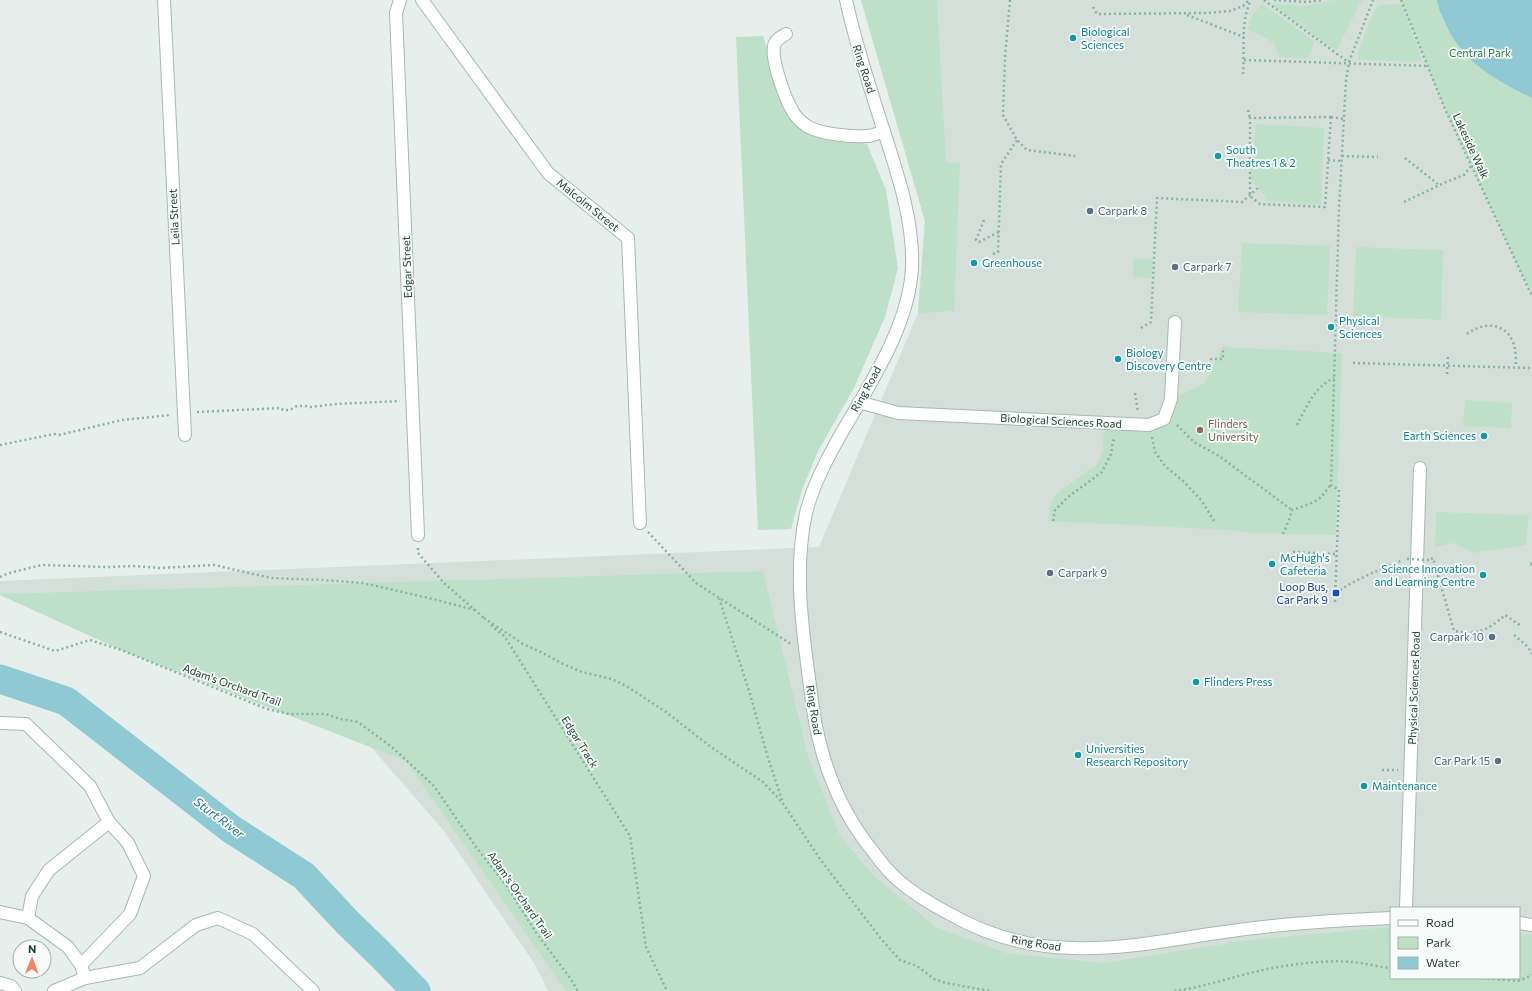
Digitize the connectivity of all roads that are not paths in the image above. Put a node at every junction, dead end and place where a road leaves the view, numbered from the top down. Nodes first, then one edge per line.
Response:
1 (164, 0) edge
2 (400, 0) edge
3 (422, 0) edge
4 (838, 0) edge
5 (846, 0) edge
6 (786, 34) dead end
7 (854, 37) junction
8 (884, 131) junction
9 (1175, 322) dead end
10 (859, 402) junction
11 (185, 435) dead end
12 (1420, 468) dead end
13 (640, 522) road end
14 (418, 535) road end
15 (0, 723) edge
16 (108, 822) junction
17 (1406, 907) edge
18 (0, 912) edge
19 (28, 918) junction
20 (1390, 918) edge
21 (1520, 923) edge
22 (1532, 924) edge
23 (81, 965) junction
24 (85, 978) junction
25 (0, 983) edge
26 (15, 991) edge
27 (54, 991) edge
28 (313, 991) edge

1 - 11 street, Leila Street
2 - 14 street, Edgar Street
3 - 13 street, Malcolm Street
4 - 7 street, Ring Road
5 - 7 street, Ring Road
6 - 8 street
7 - 8 street, Ring Road
8 - 10 street, Ring Road
9 - 10 street, Biological Sciences Road
10 - 20 street, Ring Road
12 - 17 street, Physical Sciences Road
15 - 16 street
16 - 19 street
16 - 23 street
18 - 19 street
19 - 23 street
21 - 22 street
23 - 24 street
24 - 27 street
24 - 28 street
25 - 26 street

